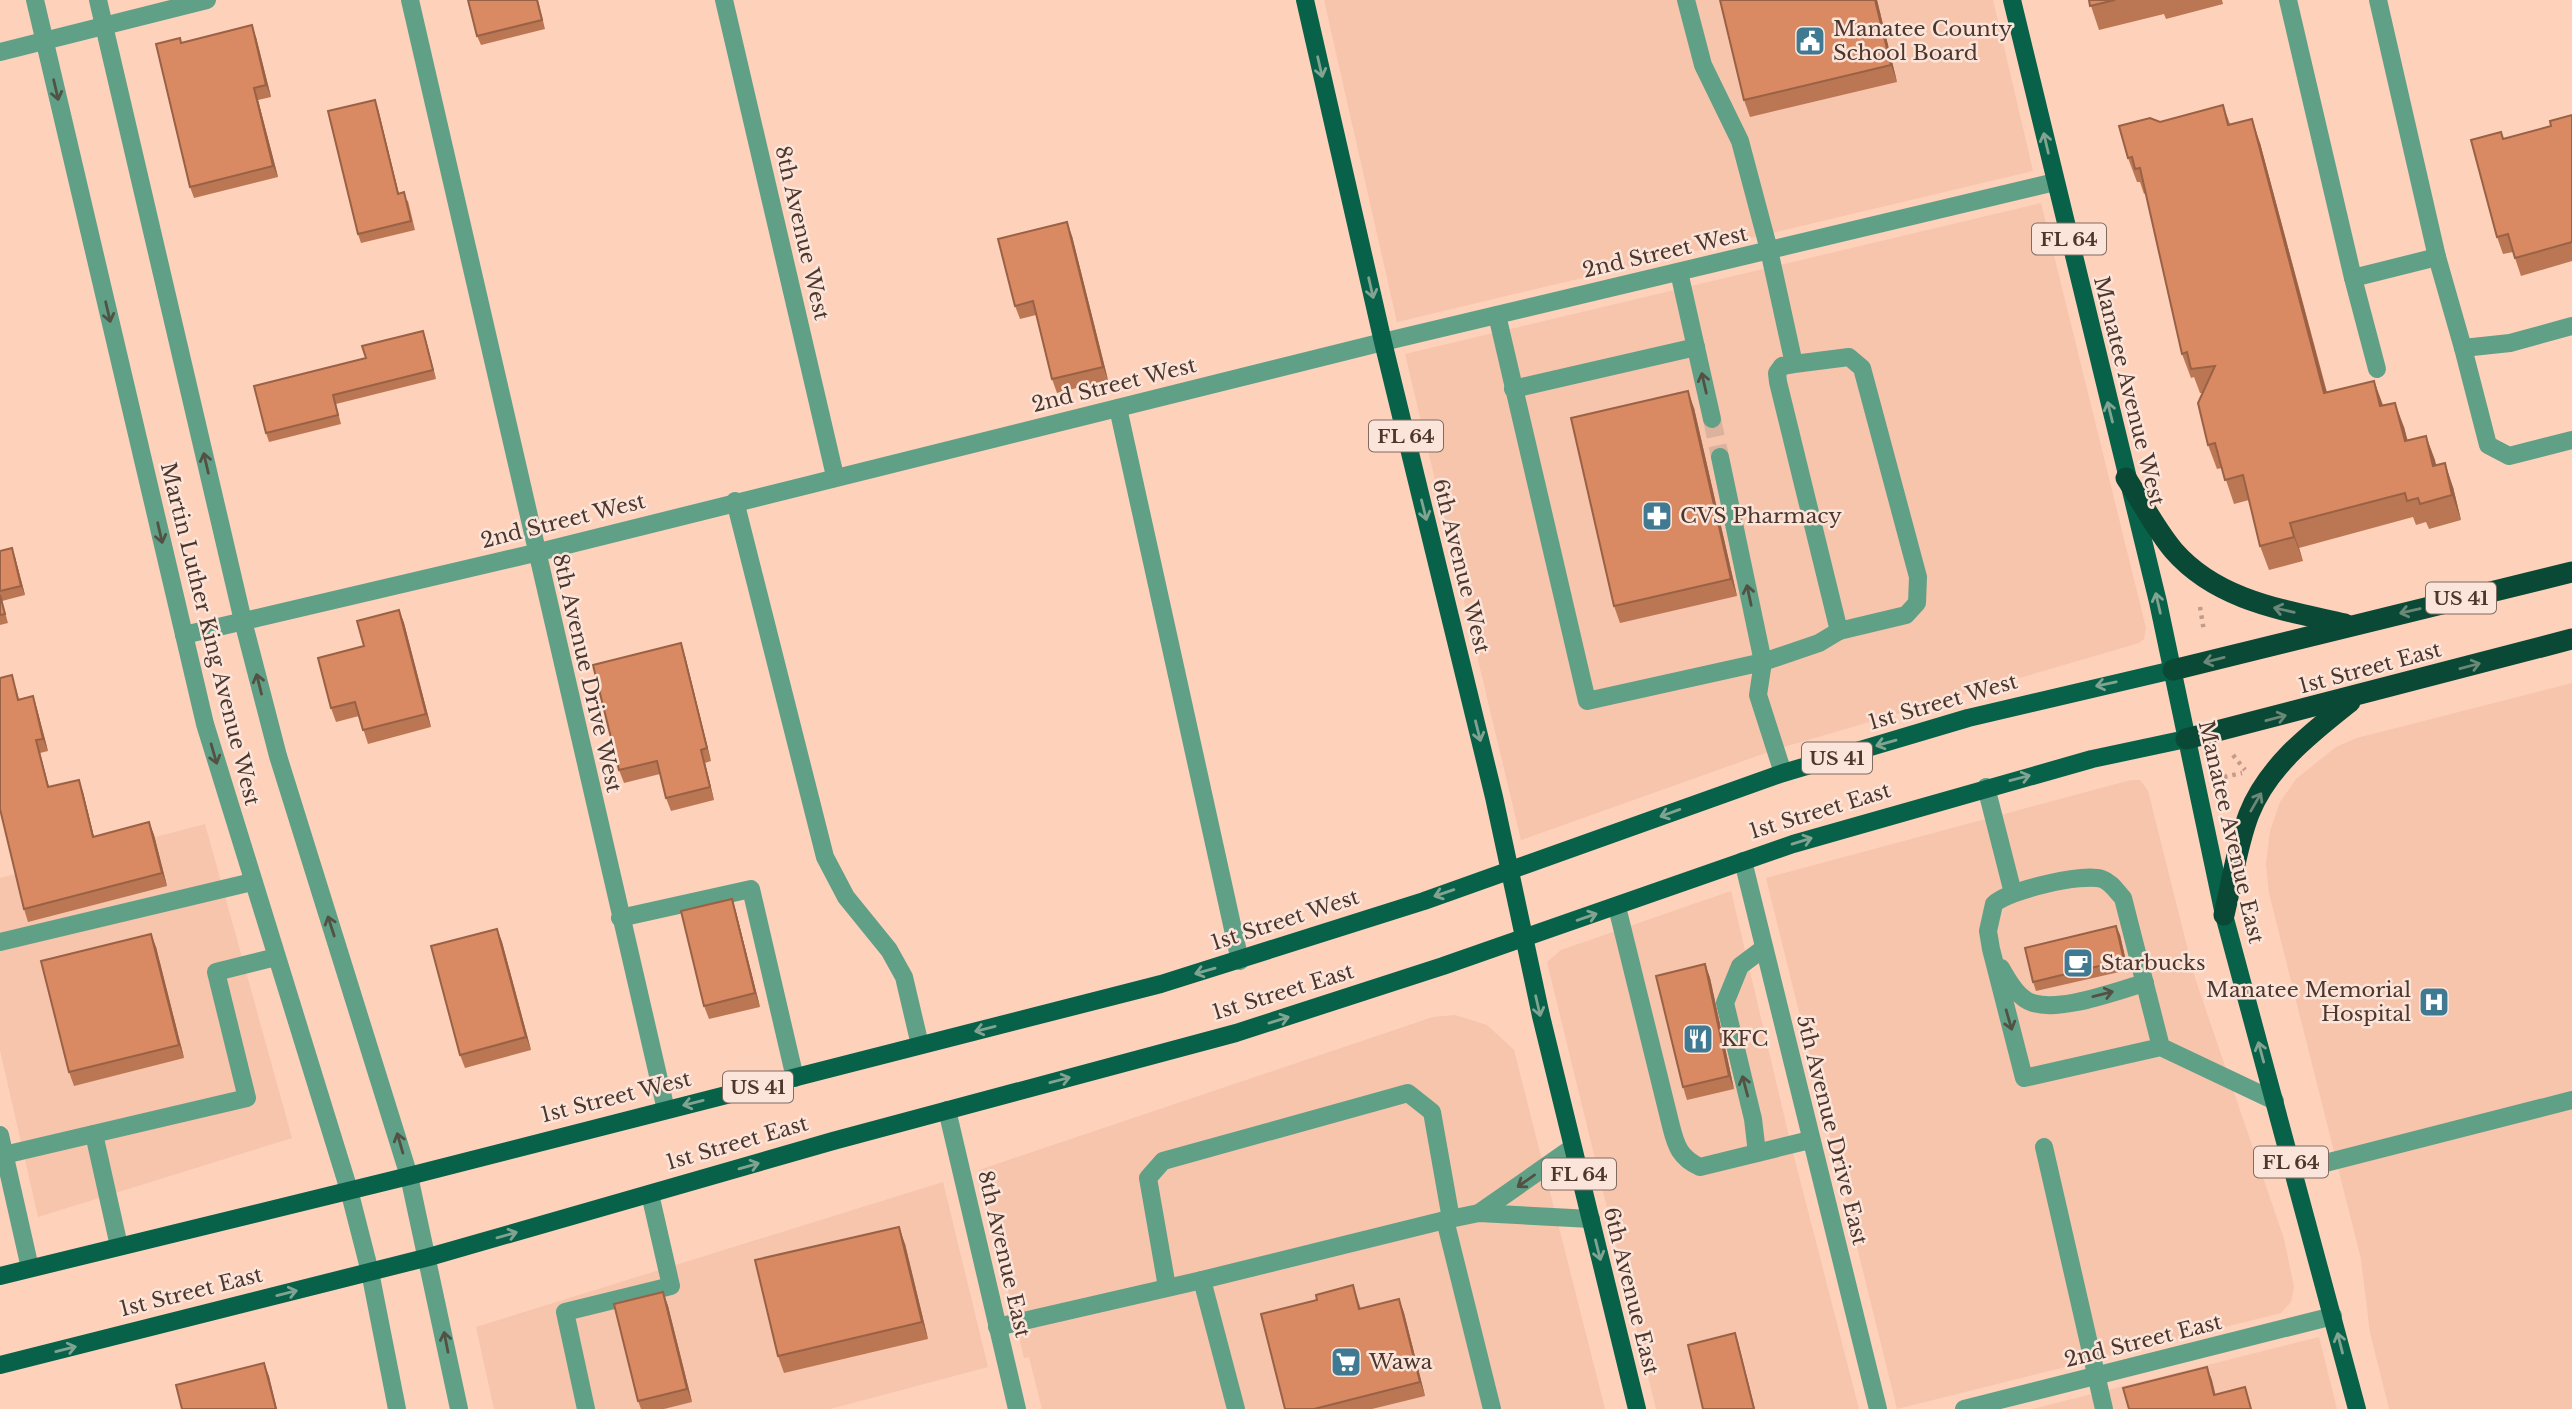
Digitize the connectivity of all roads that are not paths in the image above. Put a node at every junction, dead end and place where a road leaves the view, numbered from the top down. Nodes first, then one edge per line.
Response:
1 (35, 0) edge
2 (98, 0) edge
3 (207, 0) edge
4 (410, 0) edge
5 (724, 0) edge
6 (1305, 0) edge
7 (1686, 0) edge
8 (2012, 0) edge
9 (2288, 0) edge
10 (2378, 0) edge
11 (104, 28) junction
12 (45, 41) junction
13 (0, 51) edge
14 (2055, 183) junction
15 (1769, 250) junction
16 (2437, 257) junction
17 (1679, 272) junction
18 (2353, 278) junction
19 (1497, 315) junction
20 (2572, 326) edge
21 (1383, 342) junction
22 (1696, 347) junction
23 (2463, 348) junction
24 (1794, 364) junction
25 (2377, 369) dead end
26 (1513, 390) junction
27 (1118, 408) junction
28 (1712, 419) tunnel mouth
29 (2572, 440) edge
30 (1720, 457) tunnel mouth
31 (835, 476) junction
32 (2126, 478) junction
33 (735, 501) junction
34 (535, 552) junction
35 (2572, 572) edge
36 (243, 621) junction
37 (2351, 625) junction
38 (1839, 631) junction
39 (184, 635) junction
40 (2572, 639) edge
41 (1763, 662) junction
42 (2173, 670) junction
43 (2357, 696) junction
44 (2186, 739) junction
45 (1783, 774) junction
46 (1986, 788) junction
47 (1743, 861) junction
48 (1509, 871) junction
49 (252, 882) junction
50 (2013, 893) junction
51 (1617, 907) junction
52 (2224, 915) junction
53 (620, 918) junction
54 (1522, 939) junction
55 (0, 942) edge
56 (1764, 948) junction
57 (1991, 949) junction
58 (276, 957) junction
59 (1240, 961) junction
60 (2145, 983) junction
61 (920, 1045) junction
62 (2161, 1047) junction
63 (795, 1078) junction
64 (2572, 1100) edge
65 (2275, 1101) junction
66 (666, 1110) junction
67 (947, 1110) junction
68 (94, 1134) junction
69 (0, 1135) edge
70 (1810, 1140) junction
71 (2044, 1147) dead end
72 (1572, 1148) junction
73 (1757, 1153) junction
74 (4, 1155) junction
75 (2294, 1171) junction
76 (409, 1176) junction
77 (349, 1190) junction
78 (650, 1194) junction
79 (1479, 1213) junction
80 (1591, 1219) junction
81 (1448, 1220) junction
82 (119, 1246) junction
83 (429, 1256) junction
84 (30, 1268) junction
85 (370, 1272) junction
86 (0, 1276) edge
87 (1202, 1280) junction
88 (1167, 1287) junction
89 (2333, 1317) junction
90 (998, 1327) junction
91 (0, 1365) edge
92 (2096, 1376) junction
93 (397, 1409) edge
94 (459, 1409) edge
95 (586, 1409) edge
96 (1017, 1409) edge
97 (1236, 1409) edge
98 (1492, 1409) edge
99 (1637, 1409) edge
100 (1878, 1409) edge
101 (1964, 1409) edge
102 (2104, 1409) edge
103 (2357, 1409) edge

1 - 12 street, Martin Luther King Avenue West
2 - 11 street, Martin Luther King Avenue West
3 - 11 street
4 - 34 street, 8th Avenue Drive West
5 - 31 street, 8th Avenue West
6 -> 21 main road, 6th Avenue West / FL 64
7 - 15 street
14 -> 8 main road, Manatee Avenue West / FL 64
9 - 18 street
10 - 16 street
11 - 12 street
36 -> 11 street, Martin Luther King Avenue West
12 - 13 street
12 -> 39 street, Martin Luther King Avenue West
14 - 15 street, 2nd Street West
32 -> 14 main road, Manatee Avenue West / FL 64
15 - 17 street, 2nd Street West
15 - 24 street
16 - 18 street
16 - 23 street
17 - 19 street, 2nd Street West
17 - 22 street
18 - 25 street
19 - 21 street, 2nd Street West
19 - 26 street
20 - 23 street
21 - 27 street, 2nd Street West
21 -> 48 main road, 6th Avenue West / FL 64
22 - 26 street
28 -> 22 street
23 - 29 street
24 - 38 street
24 - 38 street
26 - 41 street
27 - 31 street, 2nd Street West
27 - 59 street
41 -> 30 street
31 - 33 street, 2nd Street West
37 -> 32 highway
42 -> 32 main road, Manatee Avenue West / FL 64
33 - 34 street, 2nd Street West
33 - 61 street
34 - 36 street, 2nd Street West
34 - 53 street, 8th Avenue Drive West
35 -> 37 highway, 1st Street West / US 41
36 - 39 street, 2nd Street West
76 -> 36 street, Martin Luther King Avenue West
37 -> 42 highway, 1st Street West / US 41
38 - 41 street
39 -> 49 street, Martin Luther King Avenue West
43 -> 40 highway, 1st Street East
41 - 45 street
42 - 44 main road, Manatee Avenue East / FL 64
42 -> 45 main road, 1st Street West / US 41
44 -> 43 highway, 1st Street East
52 -> 43 highway
46 -> 44 main road, 1st Street East
44 - 52 main road, Manatee Avenue East / FL 64
45 -> 48 main road, 1st Street West / US 41
47 -> 46 main road, 1st Street East
46 - 50 street
47 - 51 main road, 1st Street East
47 - 56 street, 5th Avenue Drive East
48 - 54 main road, 6th Avenue West / FL 64
48 -> 59 main road, 1st Street West / US 41
49 - 55 street
49 - 58 street, Martin Luther King Avenue West
50 - 57 street
50 - 60 street
54 -> 51 main road, 1st Street East
51 - 73 street
65 -> 52 main road, Manatee Avenue East / FL 64
53 - 63 street
53 - 66 street, 8th Avenue Drive West
67 -> 54 main road, 1st Street East
54 -> 72 main road, 6th Avenue East / FL 64
56 - 70 street, 5th Avenue Drive East
73 -> 56 street
57 -> 60 street
57 -> 62 street
58 - 68 street
58 - 77 street, Martin Luther King Avenue West
59 -> 61 main road, 1st Street West / US 41
60 - 62 street
61 - 63 main road, 1st Street West / US 41
62 - 65 street
63 -> 66 main road, 1st Street West / US 41
64 - 75 street
65 - 75 main road, Manatee Avenue East / FL 64
66 - 76 main road, 1st Street West / US 41
78 -> 67 main road, 1st Street East
67 - 90 street, 8th Avenue East
68 - 74 street
68 - 82 street
69 - 74 street
70 - 73 street
70 - 100 street, 5th Avenue Drive East
71 - 92 street
72 -> 79 street
72 - 80 main road, 6th Avenue East / FL 64
74 - 84 street
75 - 89 main road, Manatee Avenue East / FL 64
76 - 77 main road, 1st Street West / US 41
76 - 83 street, Martin Luther King Avenue West
77 - 82 main road, 1st Street West / US 41
77 - 85 street, Martin Luther King Avenue West
83 -> 78 main road, 1st Street East
78 - 95 street
79 - 80 street
79 - 81 street
80 -> 99 main road, 6th Avenue East / FL 64
81 - 87 street
81 - 88 street
81 - 98 street
82 - 84 main road, 1st Street West / US 41
83 - 85 main road, 1st Street East
94 -> 83 street, Martin Luther King Avenue West
84 - 86 main road, 1st Street West / US 41
91 -> 85 main road, 1st Street East
85 - 93 street, Martin Luther King Avenue West
87 - 88 street
87 - 97 street
88 - 90 street
89 - 92 street, 2nd Street East
103 -> 89 main road, Manatee Avenue East / FL 64
90 - 96 street, 8th Avenue East
92 - 101 street, 2nd Street East
92 - 102 street

